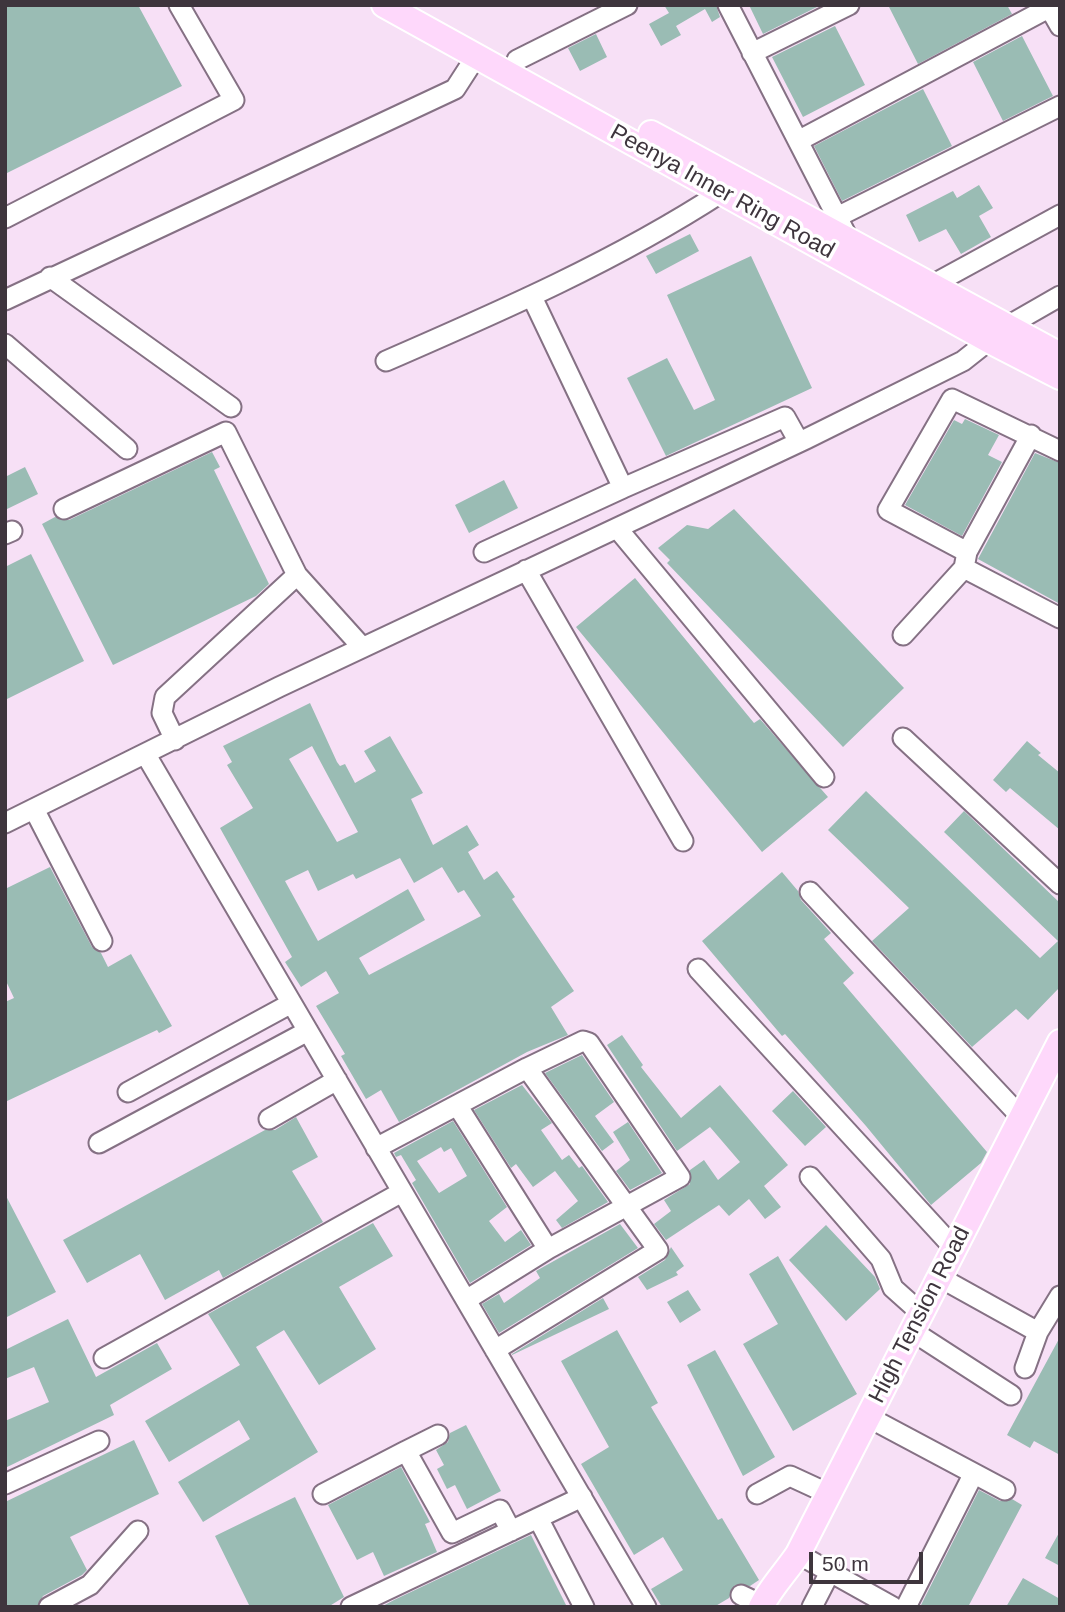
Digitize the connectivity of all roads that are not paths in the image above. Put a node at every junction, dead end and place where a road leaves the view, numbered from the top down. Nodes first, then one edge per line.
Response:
1 (178, 5) edge
2 (384, 5) edge
3 (417, 5) edge
4 (627, 5) edge
5 (728, 5) edge
6 (849, 5) edge
7 (1050, 6) edge
8 (1060, 26) edge
9 (752, 52) junction
10 (477, 55) junction
11 (517, 60) junction
12 (1060, 106) edge
13 (798, 141) junction
14 (722, 192) junction
15 (1060, 215) edge
16 (837, 217) junction
17 (5, 218) edge
18 (850, 242) junction
19 (50, 277) junction
20 (930, 286) junction
21 (1060, 296) edge
22 (532, 297) junction
23 (5, 300) edge
24 (973, 321) junction
25 (997, 334) junction
26 (5, 344) edge
27 (1060, 355) edge
28 (386, 361) dead end
29 (1060, 377) edge
30 (231, 407) dead end
31 (1031, 435) junction
32 (799, 442) junction
33 (127, 449) dead end
34 (1060, 450) edge
35 (623, 488) junction
36 (64, 509) dead end
37 (617, 528) junction
38 (484, 552) dead end
39 (965, 560) junction
40 (526, 570) junction
41 (297, 575) junction
42 (1060, 618) edge
43 (903, 635) dead end
44 (362, 647) junction
45 (903, 738) dead end
46 (175, 740) junction
47 (146, 755) junction
48 (824, 777) dead end
49 (34, 810) junction
50 (5, 823) edge
51 (683, 841) dead end
52 (1060, 884) edge
53 (810, 892) dead end
54 (102, 941) dead end
55 (698, 969) dead end
56 (290, 1004) junction
57 (308, 1031) junction
58 (1057, 1054) edge
59 (527, 1068) junction
60 (337, 1080) junction
61 (128, 1093) dead end
62 (457, 1105) junction
63 (1021, 1117) junction
64 (269, 1119) dead end
65 (99, 1143) dead end
66 (376, 1148) junction
67 (810, 1177) dead end
68 (402, 1192) junction
69 (627, 1205) junction
70 (954, 1248) junction
71 (548, 1249) junction
72 (939, 1277) junction
73 (1059, 1296) edge
74 (466, 1300) junction
75 (917, 1322) junction
76 (1038, 1332) junction
77 (495, 1350) junction
78 (104, 1358) dead end
79 (1025, 1368) dead end
80 (1011, 1395) dead end
81 (868, 1417) junction
82 (438, 1435) dead end
83 (99, 1441) dead end
84 (406, 1451) junction
85 (83, 1461) dead end
86 (973, 1475) junction
87 (5, 1484) edge
88 (1005, 1490) dead end
89 (323, 1493) dead end
90 (757, 1494) dead end
91 (829, 1494) junction
92 (5, 1497) edge
93 (582, 1497) junction
94 (538, 1518) junction
95 (138, 1531) dead end
96 (510, 1531) junction
97 (798, 1554) junction
98 (830, 1572) junction
99 (763, 1600) edge
100 (49, 1607) edge
101 (351, 1607) edge
102 (584, 1607) edge
103 (646, 1607) edge
104 (812, 1607) edge
105 (893, 1607) edge
106 (906, 1607) edge

1 - 17 street
2 - 10 main road, Peenya Inner Ring Road
3 - 11 main road, Peenya Inner Ring Road
4 - 11 street
5 - 9 street
6 - 9 street
7 - 8 street
7 - 13 street
9 - 13 street
10 - 14 main road, Peenya Inner Ring Road
10 - 19 street
11 - 18 main road, Peenya Inner Ring Road
12 - 16 street
13 - 16 street
14 - 22 street
14 - 24 main road, Peenya Inner Ring Road
15 - 20 street
16 - 18 street
18 - 20 main road, Peenya Inner Ring Road
19 - 23 street
19 - 30 street
20 - 24 main road, Peenya Inner Ring Road
21 - 25 street
22 - 28 street
22 - 35 street
24 - 25 main road, Peenya Inner Ring Road
25 - 27 main road, Peenya Inner Ring Road
25 - 29 main road, Peenya Inner Ring Road
25 - 32 street
26 - 33 street
31 - 34 street
31 - 39 street
31 - 39 street
32 - 35 street
32 - 37 street
35 - 38 street
36 - 41 street
37 - 40 street
37 - 48 street
39 - 42 street
39 - 43 street
40 - 44 street
40 - 51 street
41 - 44 street
41 - 46 street
44 - 46 street
45 - 52 street
46 - 47 street
47 - 49 street
47 - 56 street
49 - 50 street
49 - 54 street
53 - 63 street
55 - 70 street
56 - 57 street
56 - 61 street
57 - 60 street
57 - 65 street
58 - 63 main road, High Tension Road
59 - 62 street
59 - 69 street
59 - 69 street
60 - 64 street
60 - 66 street
62 - 66 street
62 - 71 street
63 - 70 main road, High Tension Road
66 - 68 street
67 - 75 street
68 - 74 street
68 - 78 street
69 - 71 street
69 - 77 street
70 - 72 main road, High Tension Road
71 - 74 street
72 - 75 main road, High Tension Road
72 - 76 street
73 - 76 street
74 - 77 street
75 - 80 street
75 - 81 main road, High Tension Road
76 - 79 street
77 - 93 street
81 - 86 street
81 - 91 main road, High Tension Road
82 - 84 street
83 - 87 street
84 - 89 street
84 - 96 street
85 - 92 street
86 - 88 street
86 - 106 street
90 - 91 street
91 - 97 main road, High Tension Road
93 - 94 street
93 - 103 street
94 - 96 street
94 - 102 street
95 - 100 street
96 - 101 street
97 - 98 street
97 - 99 main road, High Tension Road
98 - 104 street
98 - 105 street

